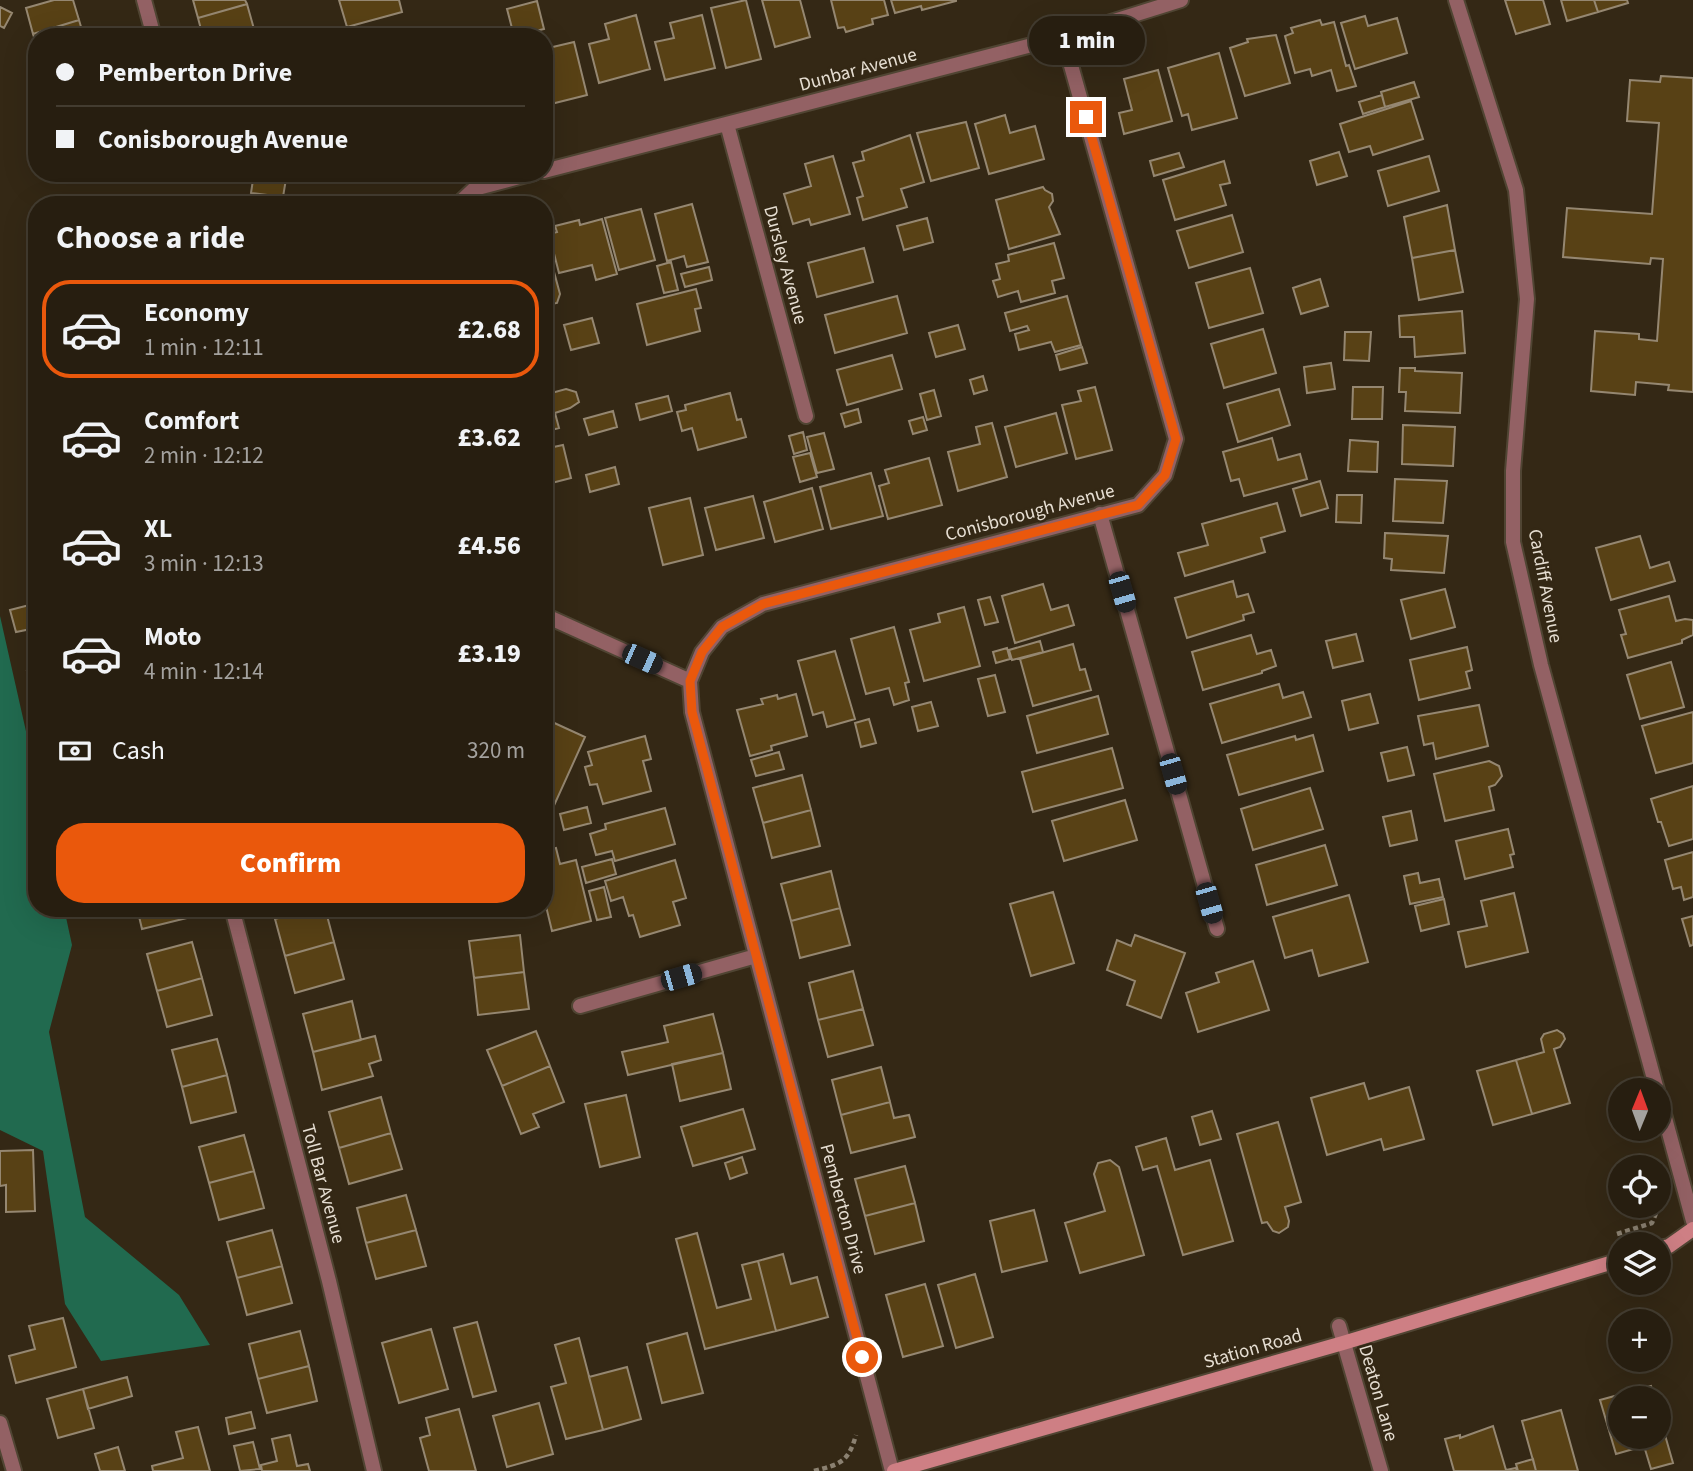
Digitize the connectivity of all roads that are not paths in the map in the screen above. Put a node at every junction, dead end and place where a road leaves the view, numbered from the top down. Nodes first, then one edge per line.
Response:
1 (144, 0) edge
2 (1181, 0) edge
3 (1456, 0) edge
4 (152, 28) edge
5 (1063, 37) junction
6 (727, 124) junction
7 (553, 169) edge
8 (500, 182) edge
9 (467, 196) edge
10 (806, 416) dead end
11 (1100, 514) junction
12 (553, 619) edge
13 (690, 681) junction
14 (234, 917) edge
15 (1217, 929) dead end
16 (757, 956) junction
17 (580, 1006) dead end
18 (1654, 1078) edge
19 (1671, 1140) edge
20 (1693, 1221) edge
21 (1693, 1228) edge
22 (1671, 1244) edge
23 (1608, 1264) edge
24 (1339, 1326) dead end
25 (1343, 1343) junction
26 (0, 1423) edge
27 (14, 1471) edge
28 (373, 1471) edge
29 (893, 1471) edge
30 (1381, 1471) edge

1 - 4 street
2 - 5 street, Dunbar Avenue
3 - 18 street, Cardiff Avenue
5 - 6 street, Dunbar Avenue
5 - 11 street, Conisborough Avenue
6 - 7 street, Dunbar Avenue
6 - 10 street, Dursley Avenue
8 - 9 street
11 - 13 street, Conisborough Avenue
11 - 15 street
12 - 13 street
13 - 16 street, Pemberton Drive
14 - 28 street, Toll Bar Avenue
16 - 17 street
16 - 29 street, Pemberton Drive
19 - 20 street
21 - 22 main road
23 - 25 main road, Station Road
24 - 25 street, Deaton Lane
25 - 29 main road, Station Road
25 - 30 street, Deaton Lane
26 - 27 street

